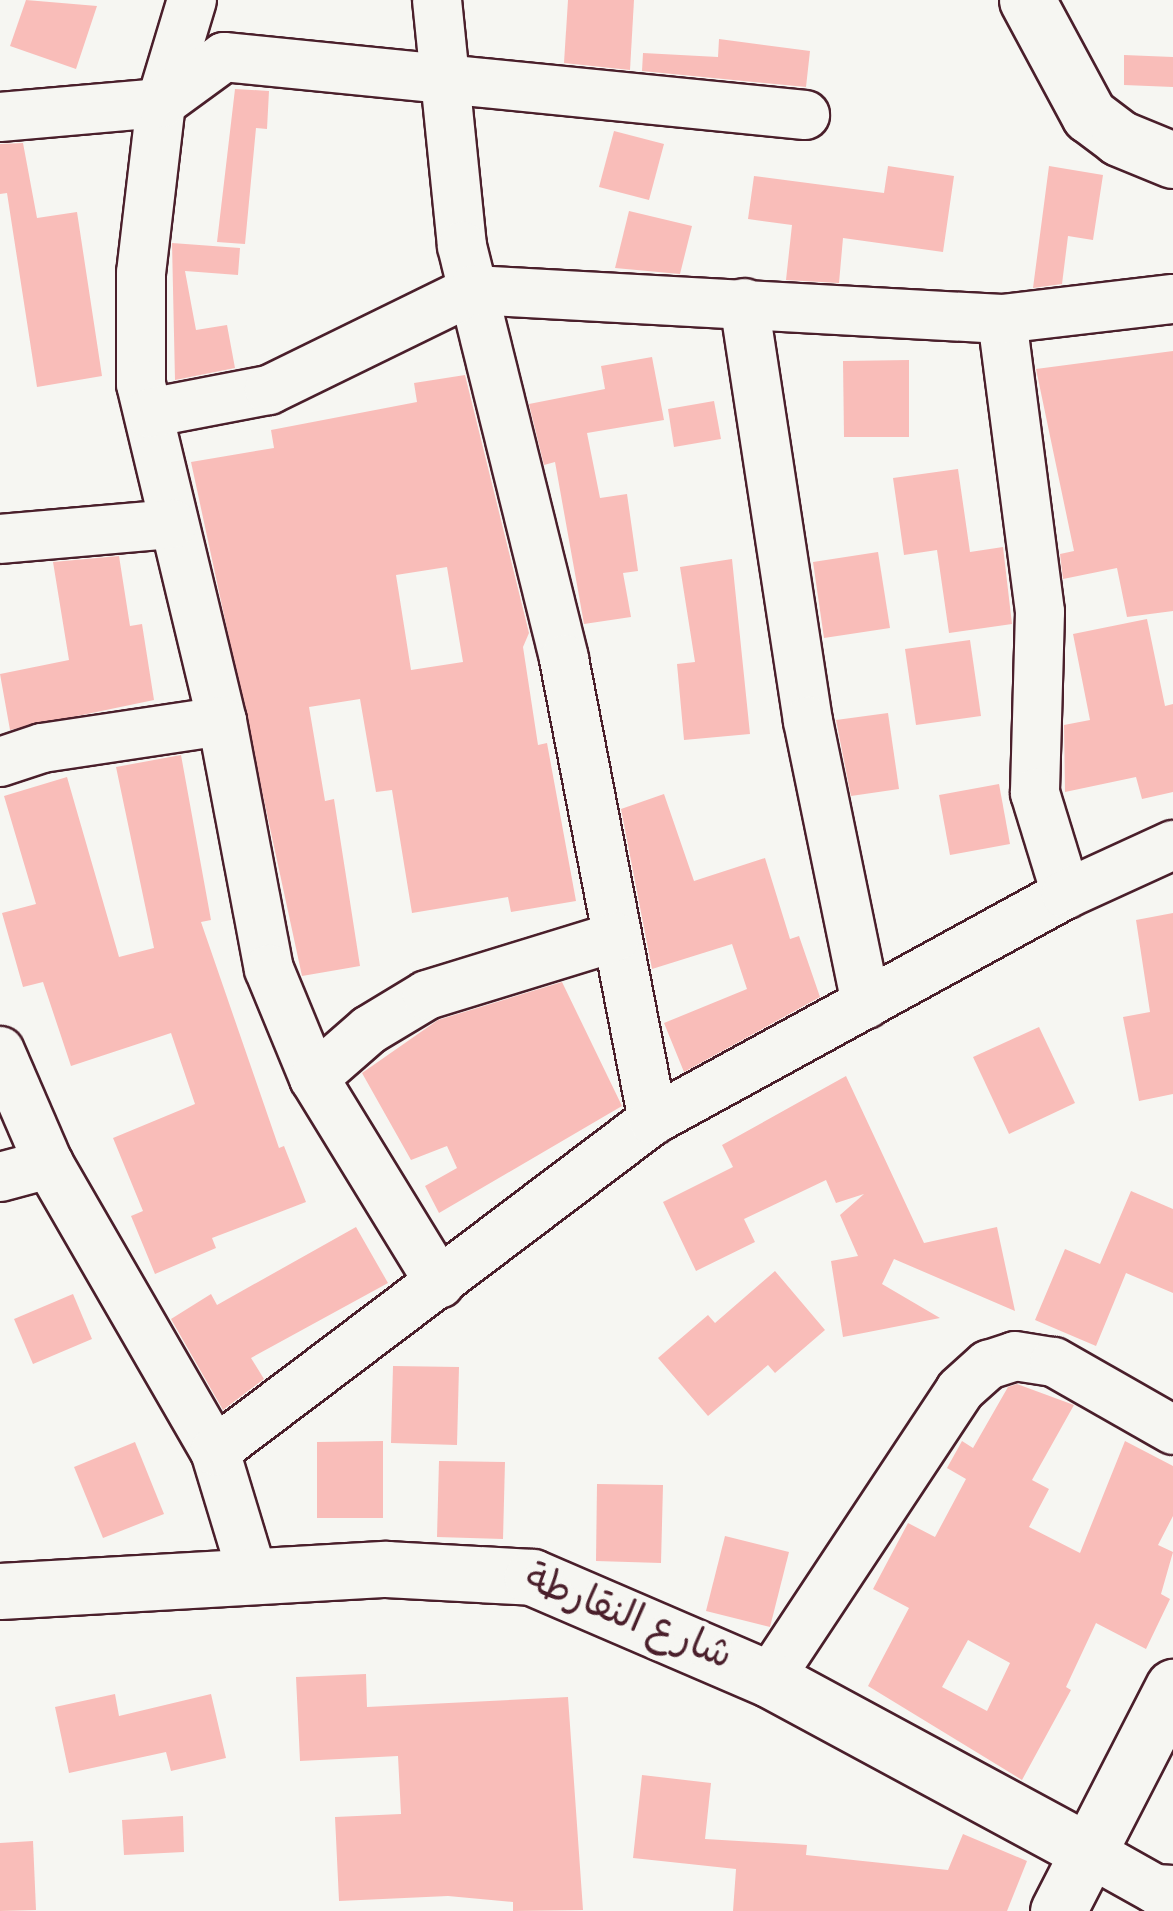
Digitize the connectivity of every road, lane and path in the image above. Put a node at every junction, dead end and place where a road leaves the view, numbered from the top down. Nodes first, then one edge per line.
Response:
1 (192, 0) edge
2 (437, 0) edge
3 (1027, 0) edge
4 (442, 75) junction
5 (161, 103) junction
6 (805, 115) dead end
7 (0, 118) edge
8 (1173, 160) edge
9 (473, 290) junction
10 (1173, 299) edge
11 (744, 303) junction
12 (1002, 318) junction
13 (150, 414) junction
14 (172, 524) junction
15 (0, 539) edge
16 (222, 721) junction
17 (0, 762) edge
18 (1173, 845) edge
19 (1066, 894) junction
20 (615, 936) junction
21 (866, 1004) junction
22 (0, 1051) edge
23 (314, 1078) junction
24 (653, 1120) junction
25 (49, 1164) junction
26 (0, 1177) edge
27 (440, 1284) junction
28 (1173, 1430) edge
29 (215, 1451) junction
30 (252, 1573) junction
31 (0, 1591) edge
32 (770, 1680) junction
33 (1173, 1687) edge
34 (1089, 1852) junction
35 (1173, 1890) edge
36 (1058, 1911) edge

1 - 5 street
2 - 4 street
3 - 8 main road
4 - 5 street
4 - 6 street
4 - 9 street
5 - 7 street
5 - 13 street
9 - 11 street
9 - 13 street
9 - 20 street
10 - 12 street
11 - 12 street
11 - 21 street
12 - 19 street
13 - 14 street
14 - 15 street
14 - 16 street
16 - 17 street
16 - 23 street
18 - 19 street
19 - 21 street
20 - 23 street
20 - 24 street
21 - 24 street
22 - 25 street
23 - 27 street
24 - 27 street
25 - 26 street
25 - 29 street
27 - 29 street
28 - 32 street
29 - 30 street
30 - 31 main road, شارع النقارطة
30 - 32 main road, شارع النقارطة
32 - 34 main road, شارع النقارطة
33 - 34 main road
34 - 35 street
34 - 36 main road

